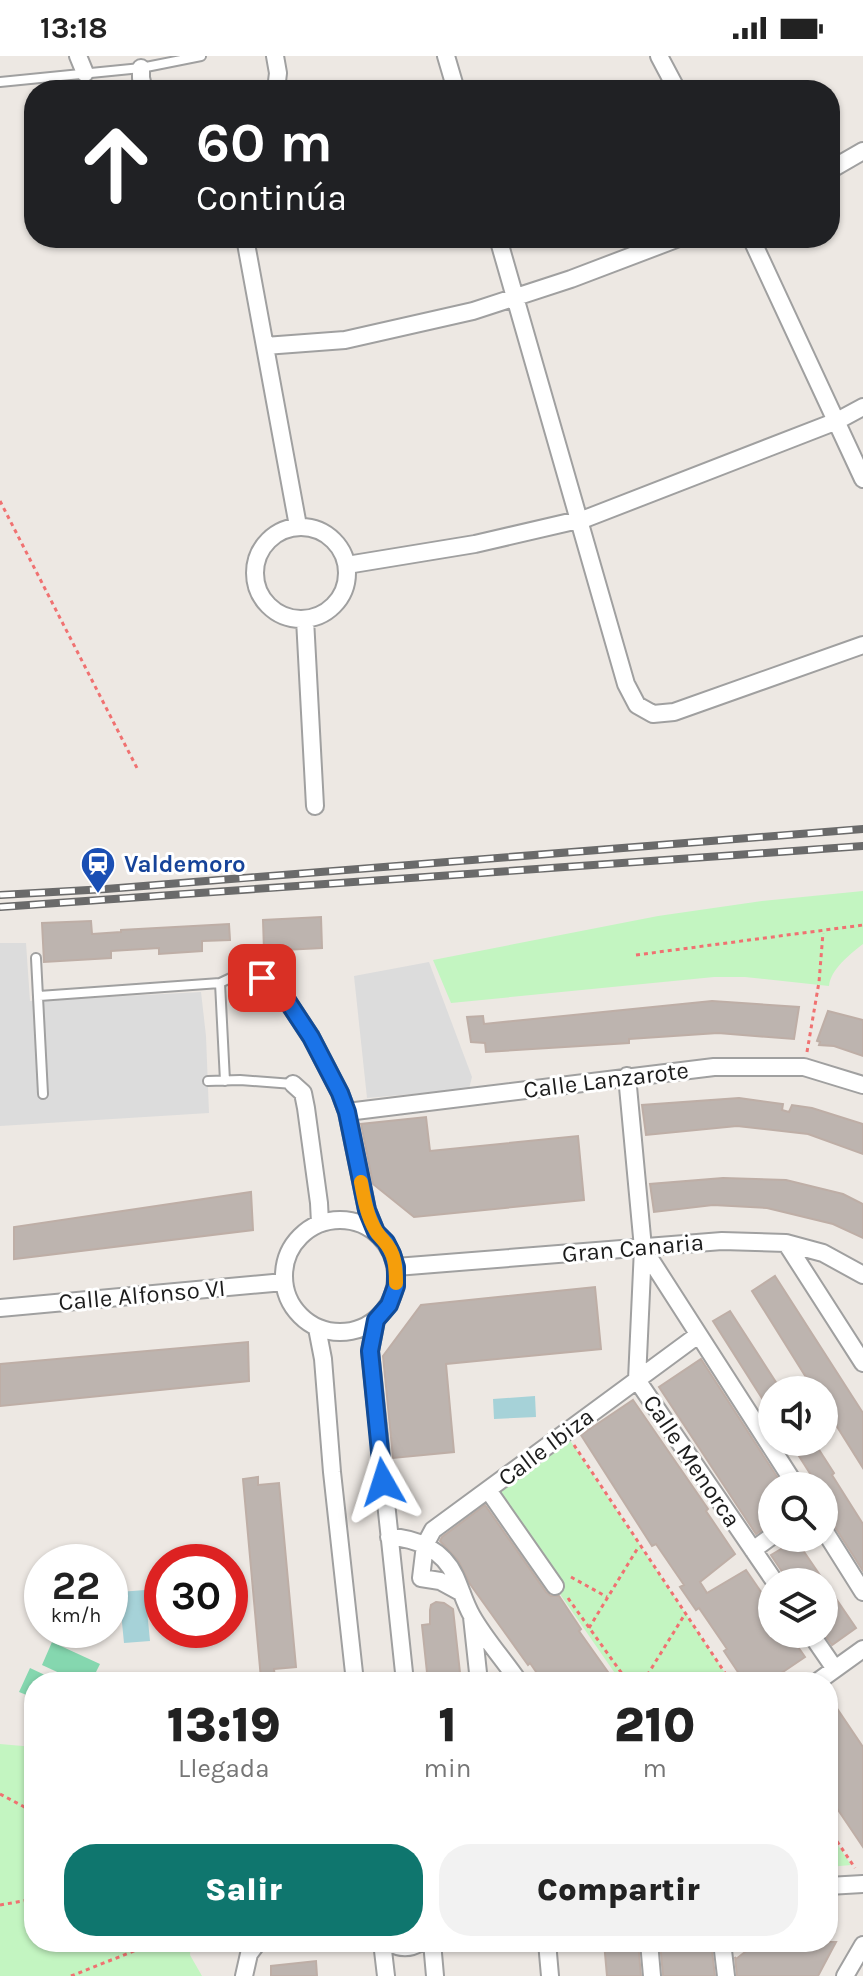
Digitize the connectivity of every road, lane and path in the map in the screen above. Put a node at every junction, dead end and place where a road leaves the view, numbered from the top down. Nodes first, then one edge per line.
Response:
1 (78, 56) edge
2 (201, 56) edge
3 (275, 56) edge
4 (446, 56) edge
5 (659, 56) edge
6 (141, 68) junction
7 (85, 73) junction
8 (142, 80) edge
9 (277, 80) edge
10 (453, 80) edge
11 (672, 80) edge
12 (0, 82) edge
13 (863, 151) edge
14 (840, 164) edge
15 (247, 248) edge
16 (501, 248) edge
17 (653, 248) edge
18 (756, 248) edge
19 (515, 297) junction
20 (265, 346) junction
21 (863, 407) edge
22 (837, 421) junction
23 (863, 479) edge
24 (0, 501) edge
25 (579, 519) junction
26 (298, 526) junction
27 (347, 565) junction
28 (305, 619) junction
29 (863, 645) edge
30 (138, 770) dead end
31 (315, 806) dead end
32 (863, 925) edge
33 (823, 932) junction
34 (636, 955) dead end
35 (36, 958) dead end
36 (262, 978) joint
37 (220, 983) junction
38 (39, 996) junction
39 (804, 1067) junction
40 (627, 1076) junction
41 (208, 1081) dead end
42 (225, 1081) junction
43 (293, 1084) joint
44 (863, 1085) edge
45 (43, 1094) dead end
46 (347, 1112) junction
47 (320, 1223) junction
48 (376, 1232) junction
49 (786, 1243) junction
50 (643, 1248) junction
51 (396, 1267) junction
52 (863, 1275) edge
53 (284, 1282) junction
54 (0, 1308) edge
55 (376, 1320) junction
56 (317, 1328) junction
57 (698, 1335) junction
58 (863, 1363) edge
59 (637, 1380) junction
60 (565, 1433) junction
61 (787, 1472) edge
62 (488, 1490) junction
63 (389, 1537) junction
64 (425, 1545) junction
65 (640, 1545) junction
66 (758, 1546) edge
67 (753, 1550) junction
68 (838, 1552) edge
69 (765, 1568) edge
70 (421, 1578) junction
71 (560, 1590) junction
72 (863, 1592) edge
73 (462, 1593) junction
74 (608, 1597) junction
75 (396, 1600) junction
76 (686, 1614) junction
77 (472, 1615) junction
78 (589, 1628) junction
79 (821, 1648) edge
80 (863, 1649) edge
81 (835, 1669) junction
82 (354, 1672) edge
83 (404, 1672) edge
84 (478, 1672) edge
85 (512, 1672) edge
86 (621, 1672) edge
87 (649, 1672) edge
88 (724, 1672) edge
89 (831, 1672) edge
90 (0, 1794) edge
91 (24, 1807) edge
92 (838, 1843) edge
93 (855, 1867) dead end
94 (863, 1884) edge
95 (838, 1885) edge
96 (24, 1901) edge
97 (0, 1905) edge
98 (863, 1945) edge
99 (131, 1952) edge
100 (250, 1952) edge
101 (383, 1952) edge
102 (433, 1952) edge
103 (548, 1952) edge
104 (650, 1952) edge
105 (723, 1952) edge
106 (71, 1976) edge
107 (244, 1976) edge
108 (386, 1976) edge
109 (435, 1976) edge
110 (550, 1976) edge
111 (652, 1976) edge
112 (726, 1976) edge
113 (845, 1976) edge

1 - 7 street
2 - 6 lane
3 - 9 street
4 - 10 street
5 - 11 street
6 - 7 lane
6 - 8 street
7 - 12 lane
13 - 14 street
15 - 20 street
16 - 19 street
17 - 19 street
18 - 22 street
19 - 20 street
19 - 25 street
20 - 26 street
21 - 22 street
22 - 23 street
22 - 25 street
24 - 30 path
25 - 27 street
25 - 29 street
26 - 27 street
26 - 28 street
27 - 28 street
28 - 31 street
32 - 33 path
33 - 34 path
33 - 39 path
35 - 38 lane
36 - 37 lane
36 - 46 street
37 - 38 lane
37 - 42 lane
38 - 45 lane
39 - 40 street, Calle Lanzarote
39 - 44 street, Calle Lanzarote
40 - 46 street, Calle Lanzarote
40 - 50 street
41 - 42 lane
42 - 43 lane
43 - 47 street
46 - 48 street
47 - 48 street
47 - 53 street
48 - 51 street
49 - 50 street, Gran Canaria
49 - 52 street, Gran Canaria
49 - 58 street
50 - 51 street, Gran Canaria
50 - 57 street
50 - 59 street
51 - 55 street
53 - 54 street, Calle Alfonso VI
53 - 56 street
55 - 56 street
55 - 63 street
56 - 82 street
57 - 59 street, Calle Ibiza
57 - 61 street
59 - 60 street, Calle Ibiza
59 - 67 street, Calle Menorca
60 - 62 street, Calle Ibiza
60 - 65 path
62 - 64 street, Calle Ibiza
62 - 71 street
63 - 64 street
63 - 75 street
64 - 70 street
64 - 73 street
65 - 74 path
65 - 76 path
66 - 67 street
67 - 69 street, Calle Menorca
68 - 72 street
70 - 73 street
70 - 75 street
71 - 74 path
71 - 78 path
73 - 77 street
74 - 78 path
75 - 83 street
76 - 87 path
76 - 88 path
77 - 84 street
77 - 85 street
78 - 86 path
79 - 81 street
80 - 81 street
81 - 89 street
90 - 91 path
92 - 93 path
94 - 95 street
96 - 97 path
98 - 113 street
99 - 106 path
100 - 107 street
101 - 108 street
102 - 109 street
103 - 110 street
104 - 111 street
105 - 112 street

